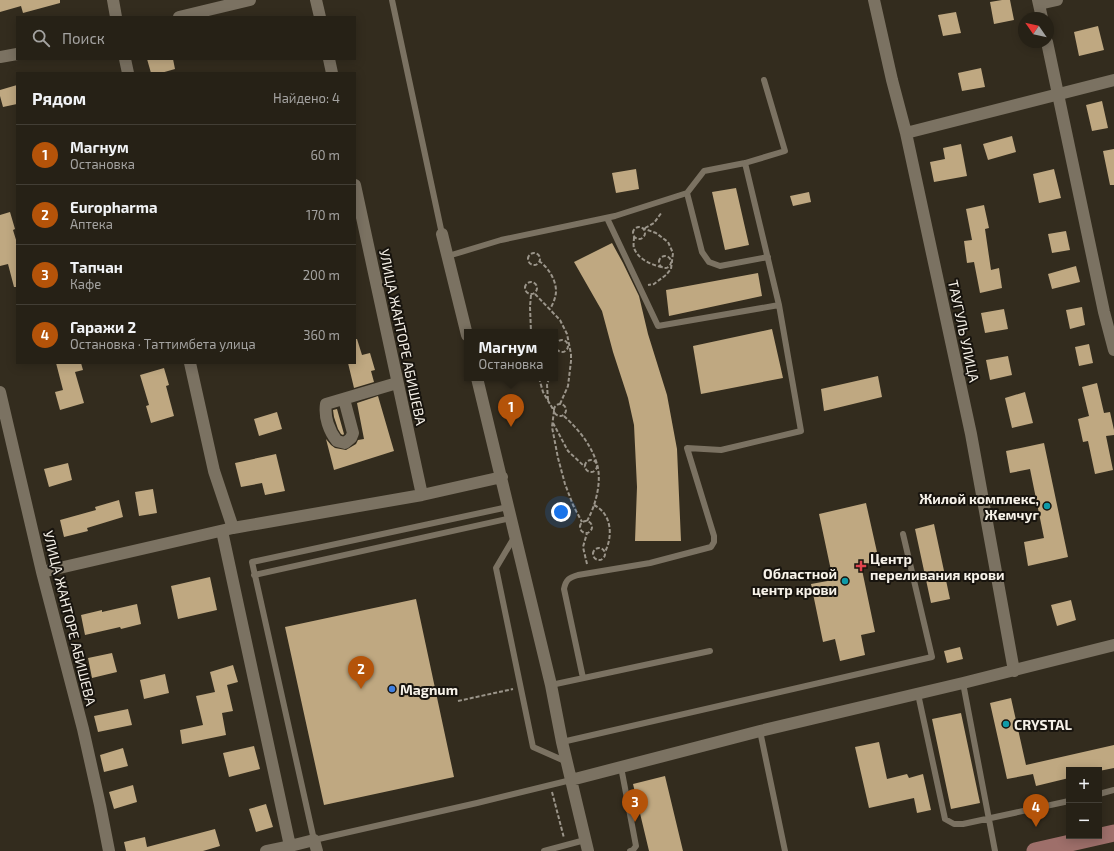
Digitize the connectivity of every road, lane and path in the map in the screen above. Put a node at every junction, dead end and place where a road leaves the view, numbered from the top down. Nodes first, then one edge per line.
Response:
1 (113, 0) edge
2 (250, 0) edge
3 (316, 0) edge
4 (392, 0) edge
5 (874, 0) edge
6 (1057, 0) edge
7 (1039, 2) edge
8 (1041, 12) edge
9 (116, 16) edge
10 (183, 16) edge
11 (320, 16) edge
12 (1048, 48) edge
13 (16, 54) edge
14 (0, 57) edge
15 (125, 60) edge
16 (329, 60) edge
17 (128, 72) edge
18 (332, 72) edge
19 (764, 80) dead end
20 (1114, 80) edge
21 (1059, 94) junction
22 (906, 133) junction
23 (746, 164) junction
24 (356, 189) edge
25 (687, 193) junction
26 (662, 212) dead end
27 (607, 218) junction
28 (644, 228) junction
29 (442, 234) joint
30 (634, 237) junction
31 (448, 256) junction
32 (768, 257) junction
33 (539, 261) junction
34 (672, 262) junction
35 (661, 267) junction
36 (647, 285) dead end
37 (535, 294) junction
38 (531, 295) junction
39 (779, 305) junction
40 (550, 309) junction
41 (466, 329) edge
42 (531, 329) edge
43 (558, 342) edge
44 (568, 344) junction
45 (558, 350) edge
46 (1114, 350) edge
47 (190, 364) edge
48 (478, 381) edge
49 (541, 381) edge
50 (548, 381) edge
51 (397, 383) junction
52 (0, 392) edge
53 (344, 399) dead end
54 (548, 401) junction
55 (560, 404) junction
56 (554, 411) junction
57 (564, 416) junction
58 (553, 422) junction
59 (597, 464) junction
60 (585, 467) junction
61 (502, 477) junction
62 (422, 495) junction
63 (594, 505) junction
64 (510, 513) junction
65 (587, 521) junction
66 (582, 522) junction
67 (227, 529) junction
68 (587, 533) junction
69 (903, 534) dead end
70 (516, 535) junction
71 (605, 552) junction
72 (587, 564) dead end
73 (42, 572) junction
74 (254, 575) junction
75 (1114, 645) edge
76 (710, 651) dead end
77 (1014, 670) junction
78 (583, 678) junction
79 (963, 683) junction
80 (551, 685) junction
81 (503, 691) dead end
82 (918, 694) junction
83 (458, 701) dead end
84 (760, 731) junction
85 (562, 742) junction
86 (568, 762) junction
87 (620, 767) junction
88 (571, 780) junction
89 (550, 784) junction
90 (1114, 790) edge
91 (1102, 793) edge
92 (1066, 802) edge
93 (989, 819) junction
94 (1114, 833) edge
95 (566, 845) junction
96 (587, 845) edge
97 (290, 846) junction
98 (315, 846) edge
99 (109, 851) edge
100 (266, 851) edge
101 (544, 851) edge
102 (630, 851) edge
103 (785, 851) edge
104 (995, 851) edge
105 (1035, 851) edge

1 - 9 street
2 - 10 street
3 - 11 street
4 - 29 lane
5 - 22 street, ТАУГУЛЬ УЛИЦА
6 - 7 street
7 - 8 street
12 - 21 street
13 - 14 street
15 - 17 street
16 - 18 street
19 - 23 lane
20 - 21 street
21 - 22 street
21 - 46 street
22 - 77 street, ТАУГУЛЬ УЛИЦА
23 - 25 lane
23 - 32 lane
24 - 51 street, УЛИЦА ЖАНТОРЕ АБИШЕВА
25 - 27 lane
25 - 32 lane
26 - 28 path
27 - 31 lane
27 - 39 lane
28 - 30 path
28 - 30 path
28 - 34 path
29 - 31 street
30 - 35 path
31 - 41 street
32 - 39 lane
33 - 33 path
33 - 40 path
34 - 35 path
34 - 35 path
34 - 36 path
37 - 38 path
37 - 38 path
37 - 40 path
38 - 42 path
39 - 78 lane
40 - 44 path
43 - 44 path
44 - 45 path
44 - 55 path
47 - 67 street
48 - 61 street
49 - 54 path
50 - 54 path
51 - 53 street
51 - 62 street, УЛИЦА ЖАНТОРЕ АБИШЕВА
52 - 73 street, УЛИЦА ЖАНТОРЕ АБИШЕВА
54 - 56 path
55 - 56 path
55 - 57 path
56 - 57 path
56 - 58 path
57 - 59 path
58 - 60 path
58 - 66 path
59 - 60 path
59 - 60 path
59 - 63 path
61 - 62 street
61 - 64 street
62 - 67 street
63 - 65 path
63 - 71 path
64 - 70 street
64 - 74 lane
64 - 74 lane
65 - 66 path
65 - 68 path
66 - 68 path
67 - 73 street
67 - 97 street
68 - 72 path
69 - 85 lane
70 - 80 street
70 - 86 lane
71 - 71 path
73 - 99 street, УЛИЦА ЖАНТОРЕ АБИШЕВА
74 - 98 lane
75 - 77 street
76 - 78 lane
77 - 79 street
78 - 80 lane
79 - 82 street
79 - 93 lane
80 - 85 street
81 - 83 path
82 - 84 street
82 - 93 lane
84 - 87 street
84 - 103 lane
85 - 86 street
86 - 88 street
87 - 88 street
87 - 102 lane
88 - 89 lane
88 - 96 street
89 - 95 path
89 - 98 lane
90 - 91 lane
92 - 93 lane
93 - 104 lane
94 - 105 main road
95 - 96 lane
95 - 101 lane
97 - 98 street
97 - 100 street

